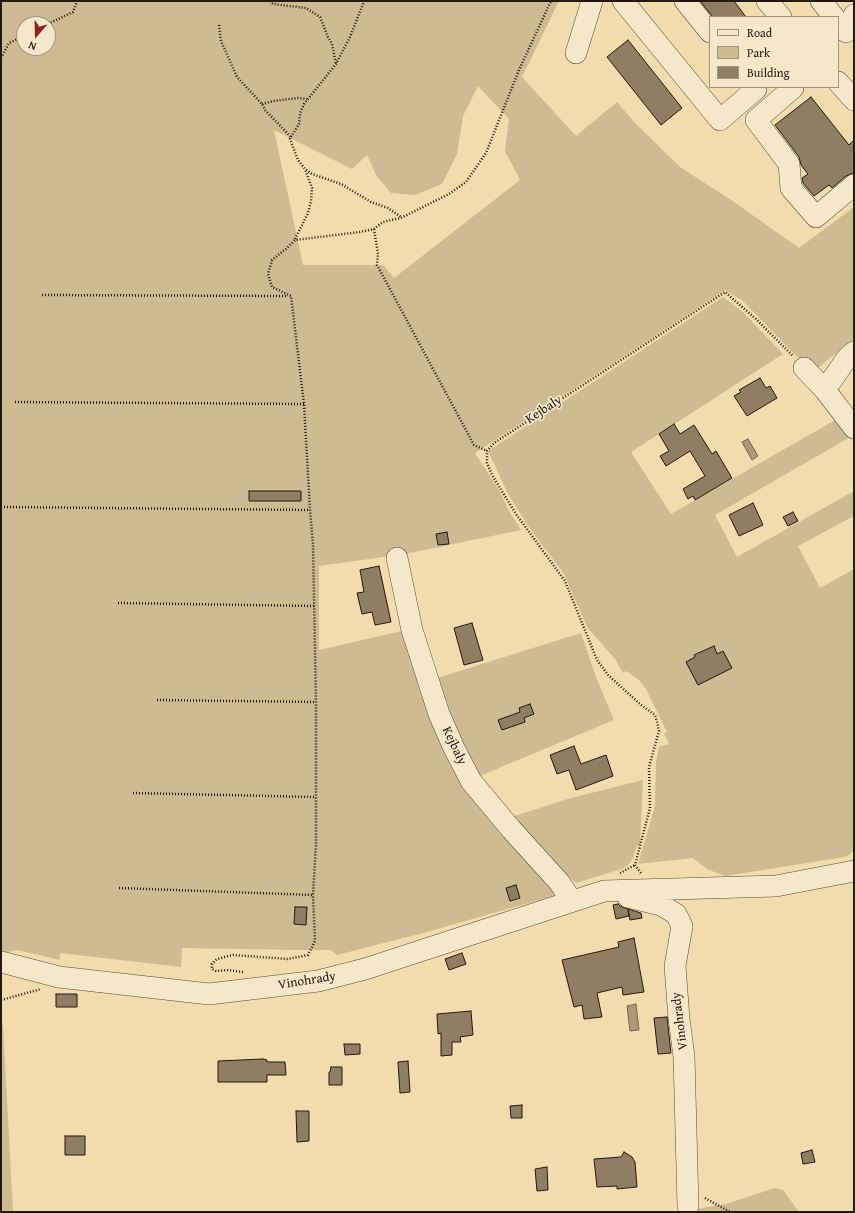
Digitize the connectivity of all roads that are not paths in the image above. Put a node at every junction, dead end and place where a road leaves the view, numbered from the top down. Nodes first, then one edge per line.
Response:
1 (592, 1) edge
2 (624, 1) edge
3 (685, 1) edge
4 (766, 1) edge
5 (821, 1) edge
6 (854, 15) edge
7 (780, 16) edge
8 (833, 16) edge
9 (839, 23) edge
10 (709, 31) edge
11 (576, 53) dead end
12 (839, 83) edge
13 (755, 88) edge
14 (793, 88) dead end
15 (854, 100) edge
16 (854, 185) edge
17 (854, 352) edge
18 (804, 368) road end
19 (825, 390) junction
20 (854, 428) edge
21 (398, 558) dead end
22 (854, 871) edge
23 (604, 891) junction
24 (572, 901) junction
25 (1, 962) edge
26 (688, 1206) dead end

1 - 11 street
2 - 13 street
3 - 10 street
4 - 7 street
5 - 8 street
6 - 9 street
12 - 15 street
14 - 16 street
17 - 19 street
18 - 19 street
19 - 20 street
21 - 24 street, Kejbaly
22 - 23 street, Vinohrady
23 - 24 street, Vinohrady
23 - 26 street, Vinohrady
24 - 25 street, Vinohrady

